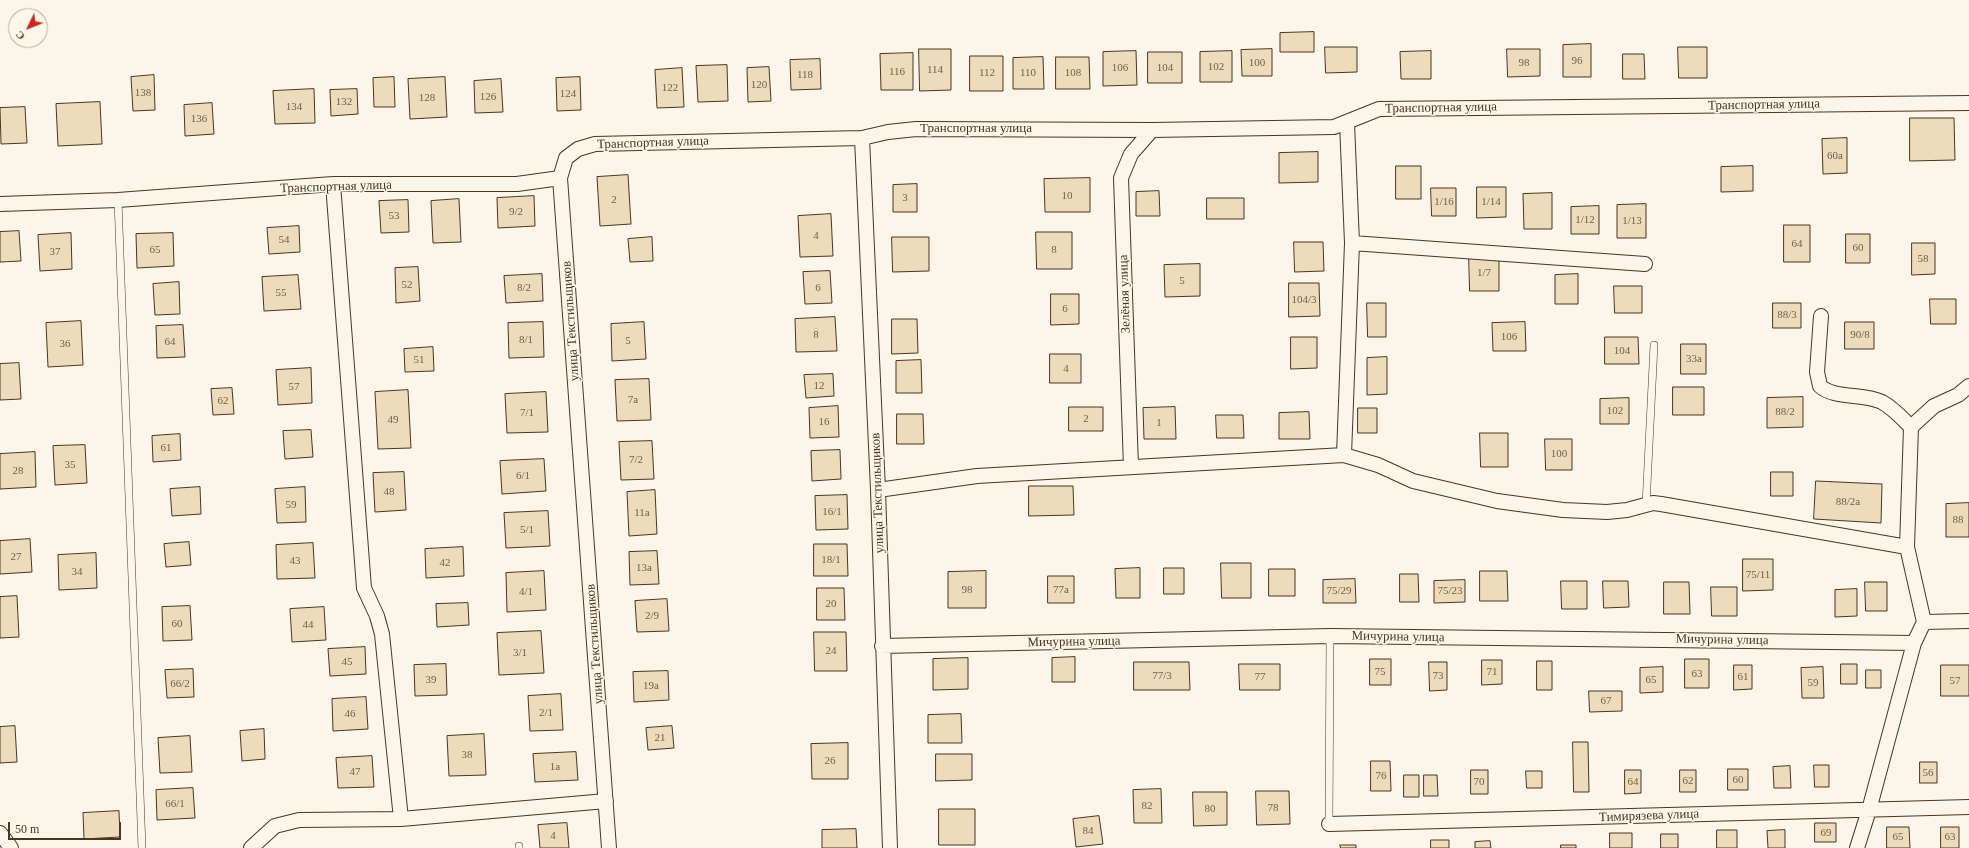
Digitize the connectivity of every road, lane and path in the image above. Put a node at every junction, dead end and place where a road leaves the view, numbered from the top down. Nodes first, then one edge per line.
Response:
1 (1969, 103) edge
2 (1347, 122) junction
3 (1152, 130) junction
4 (862, 138) junction
5 (560, 178) junction
6 (333, 184) junction
7 (118, 200) junction
8 (0, 204) edge
9 (1352, 243) junction
10 (1645, 264) dead end
11 (1821, 316) dead end
12 (1654, 345) dead end
13 (1969, 386) edge
14 (1911, 427) junction
15 (1344, 455) junction
16 (1131, 468) junction
17 (878, 490) junction
18 (1646, 505) junction
19 (1907, 547) junction
20 (1969, 621) edge
21 (1924, 622) junction
22 (1330, 636) junction
23 (1914, 643) junction
24 (882, 646) junction
25 (606, 801) junction
26 (1969, 807) edge
27 (1869, 810) junction
28 (401, 819) junction
29 (1329, 824) joint
30 (0, 833) edge
31 (11, 848) edge
32 (142, 848) edge
33 (251, 848) edge
34 (609, 848) edge
35 (890, 848) edge
36 (1857, 848) edge

1 - 2 street, Транспортная улица
2 - 3 street, Транспортная улица
2 - 9 street
3 - 4 street, Транспортная улица
3 - 16 street, Зелёная улица
4 - 5 street, Транспортная улица
4 - 17 street, улица Текстильщиков
5 - 6 street, Транспортная улица
5 - 25 street, улица Текстильщиков
6 - 7 street, Транспортная улица
6 - 28 street
7 - 8 street, Транспортная улица
7 - 32 lane
9 - 10 street
9 - 15 street
11 - 14 street
12 - 18 lane
13 - 14 street
14 - 19 street
15 - 16 street
15 - 18 street
16 - 17 street
17 - 24 street, улица Текстильщиков
18 - 19 street
19 - 21 street
20 - 21 street
21 - 23 street
22 - 23 street, Мичурина улица
22 - 24 street, Мичурина улица
22 - 29 lane
23 - 27 street
24 - 35 street, улица Текстильщиков
25 - 28 street
25 - 34 street, улица Текстильщиков
26 - 27 street, Тимирязева улица
27 - 29 street, Тимирязева улица
27 - 36 street
28 - 33 street
30 - 31 street

